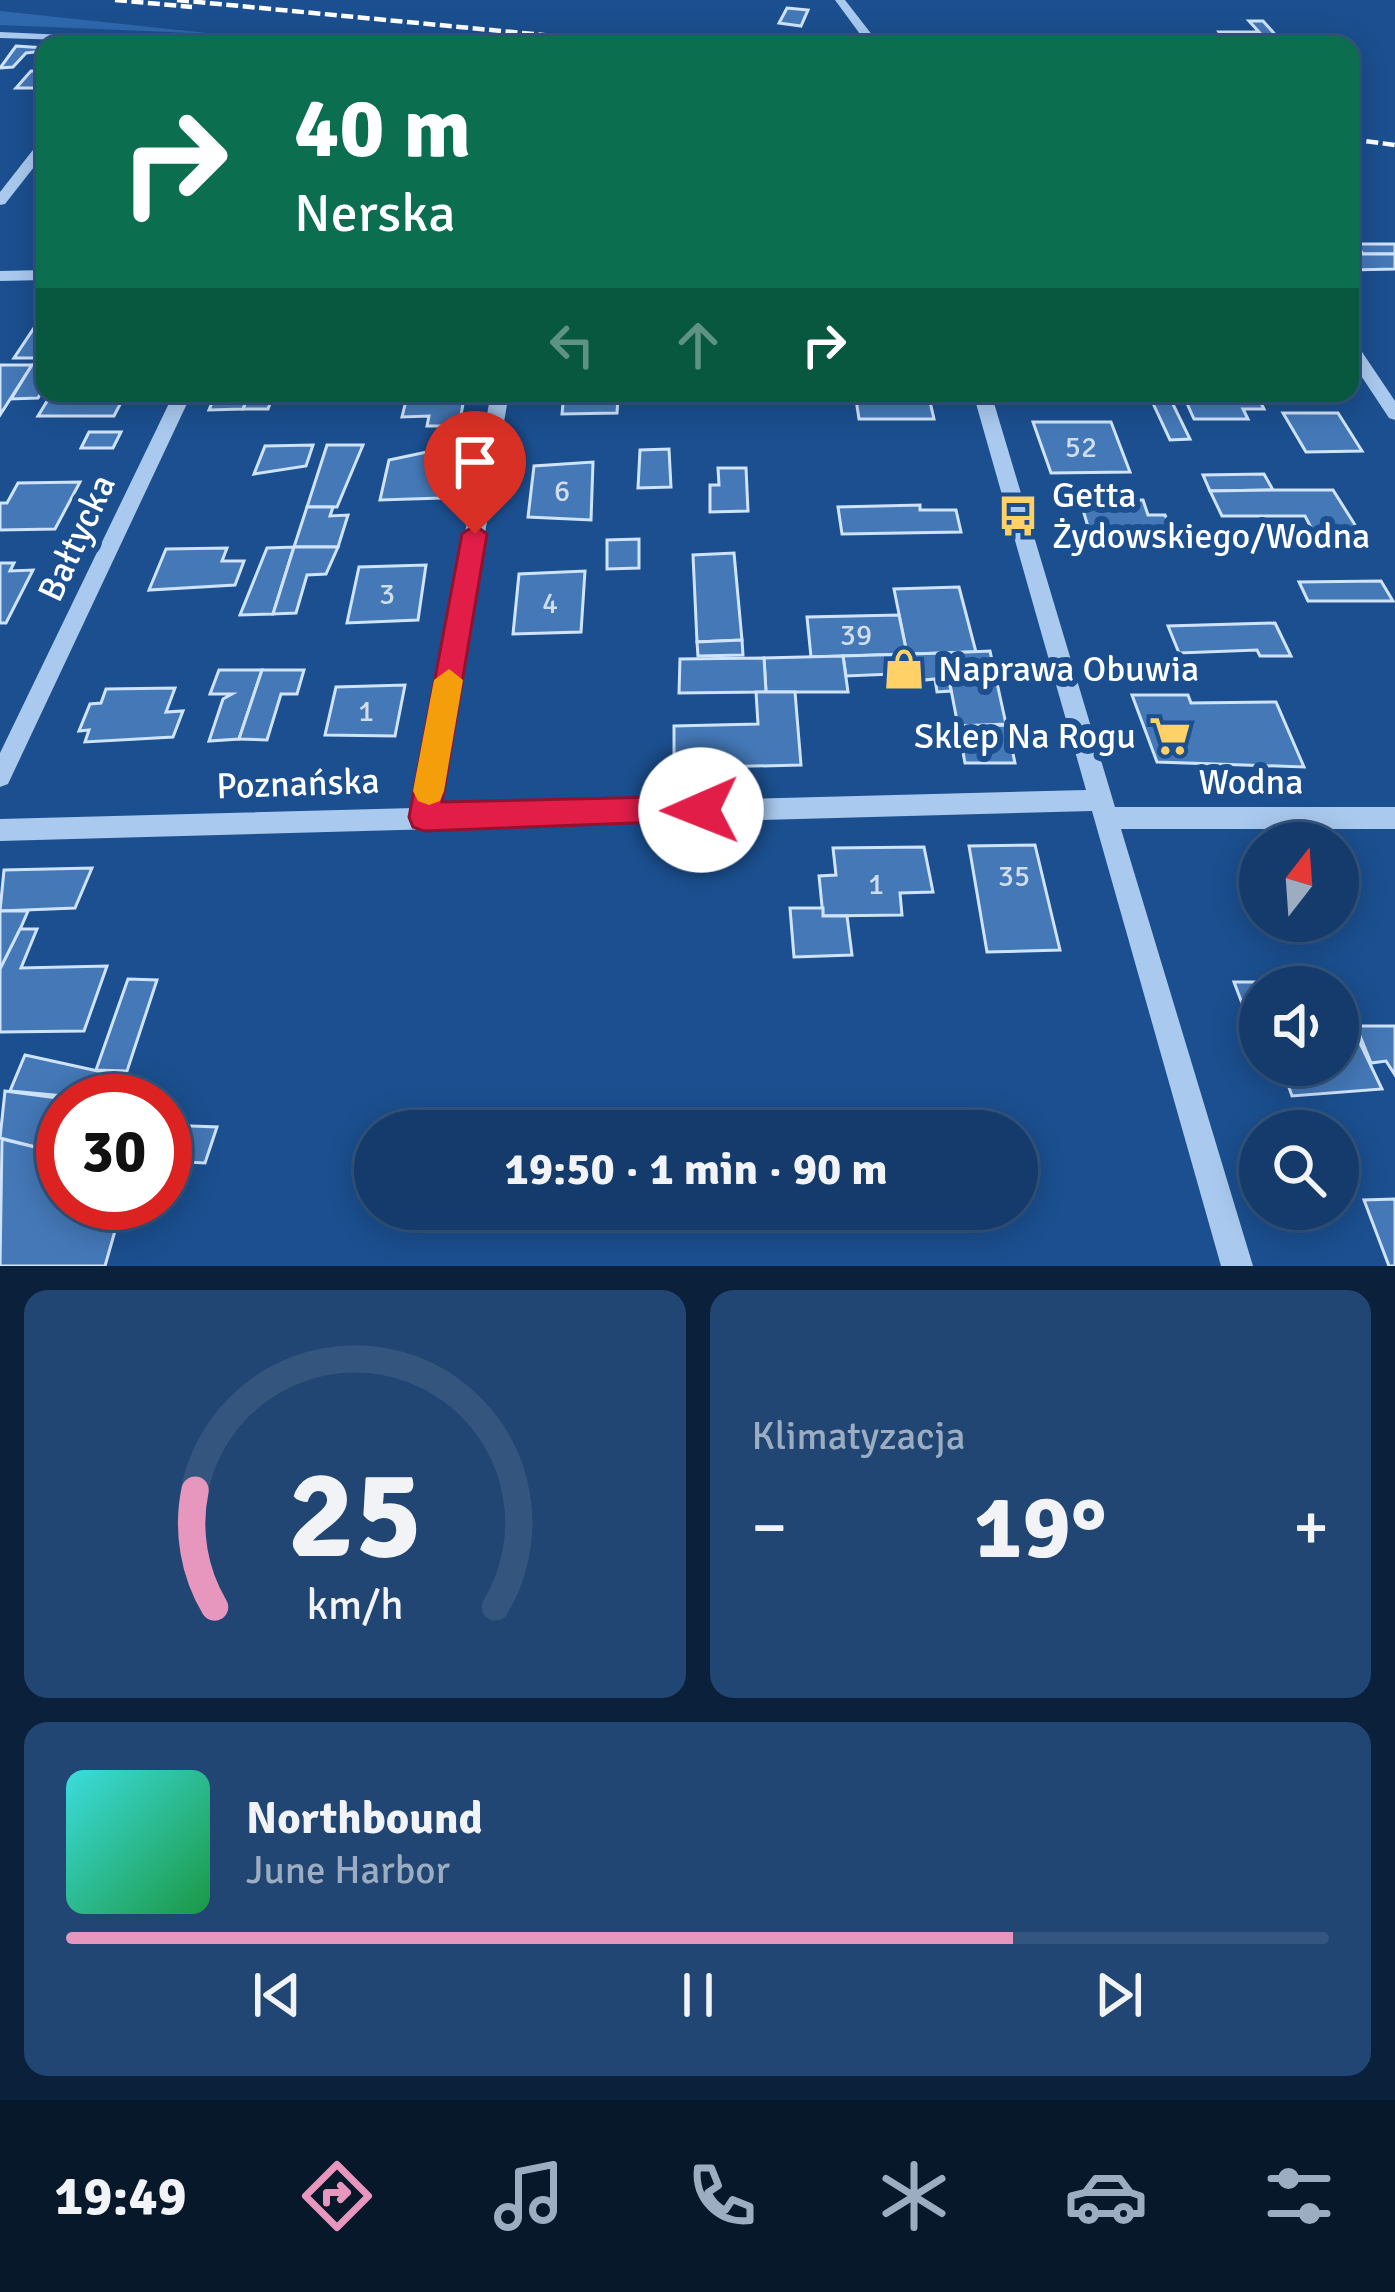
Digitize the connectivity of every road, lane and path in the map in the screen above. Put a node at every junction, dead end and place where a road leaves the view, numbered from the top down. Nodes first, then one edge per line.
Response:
1 (840, 0) edge
2 (0, 35) edge
3 (867, 36) edge
4 (36, 37) edge
5 (36, 155) edge
6 (0, 201) edge
7 (36, 275) edge
8 (0, 276) edge
9 (1359, 360) edge
10 (179, 402) edge
11 (498, 402) edge
12 (985, 402) edge
13 (1395, 414) edge
14 (0, 777) edge
15 (1104, 809) junction
16 (424, 817) junction
17 (1395, 818) edge
18 (0, 830) edge
19 (1237, 1266) edge

1 - 3 street
2 - 4 street
5 - 6 street
7 - 8 street
9 - 13 street
10 - 14 street, Bałtycka
11 - 16 street
12 - 15 street
15 - 16 street, Poznańska
15 - 17 street, Wodna
15 - 19 street
16 - 18 street, Poznańska

